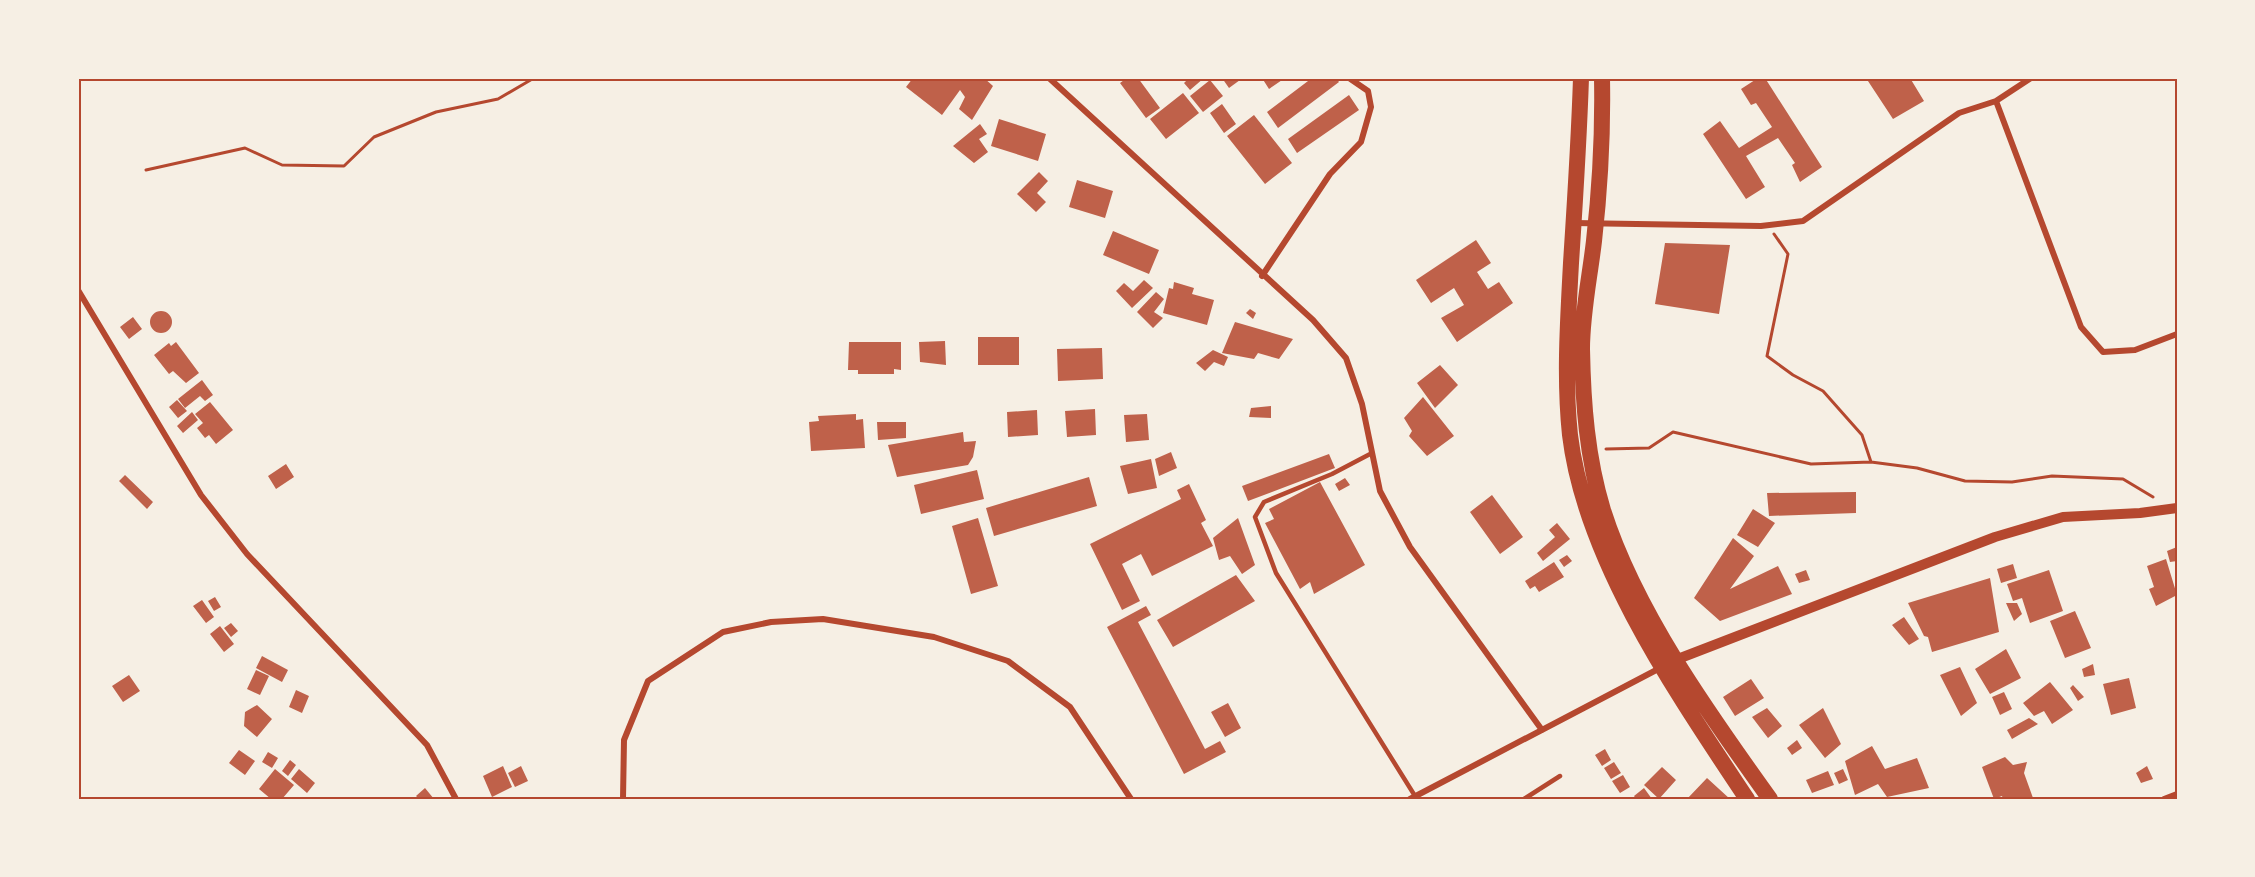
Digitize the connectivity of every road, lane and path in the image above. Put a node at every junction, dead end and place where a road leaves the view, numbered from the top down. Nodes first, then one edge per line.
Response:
1 (534, 78) edge
2 (1049, 78) edge
3 (1349, 78) edge
4 (1581, 78) edge
5 (1602, 78) edge
6 (2031, 78) edge
7 (1996, 101) junction
8 (146, 170) dead end
9 (1573, 223) junction
10 (1596, 225) junction
11 (1767, 225) junction
12 (1262, 276) junction
13 (78, 290) edge
14 (2177, 334) edge
15 (1590, 450) junction
16 (1372, 453) junction
17 (1872, 462) junction
18 (2157, 499) dead end
19 (2177, 508) edge
20 (1669, 662) junction
21 (1542, 730) junction
22 (1560, 776) dead end
23 (2177, 794) edge
24 (1413, 797) edge
25 (456, 799) edge
26 (623, 799) edge
27 (1131, 799) edge
28 (1524, 799) edge
29 (1747, 799) edge
30 (1770, 799) edge
31 (2164, 799) edge

1 - 8 path
2 - 12 street
3 - 12 street
4 - 9 highway
5 - 10 highway
6 - 7 street
7 - 11 street
7 - 14 street
9 - 10 street
9 - 20 highway
10 - 11 street
10 - 15 highway
11 - 17 path
12 - 16 street
13 - 25 street
15 - 17 path
15 - 20 highway
16 - 21 street
16 - 24 lane
17 - 18 path
19 - 20 street
20 - 21 street
20 - 29 highway
20 - 30 highway
21 - 24 street
22 - 28 lane
23 - 31 street
26 - 27 street

